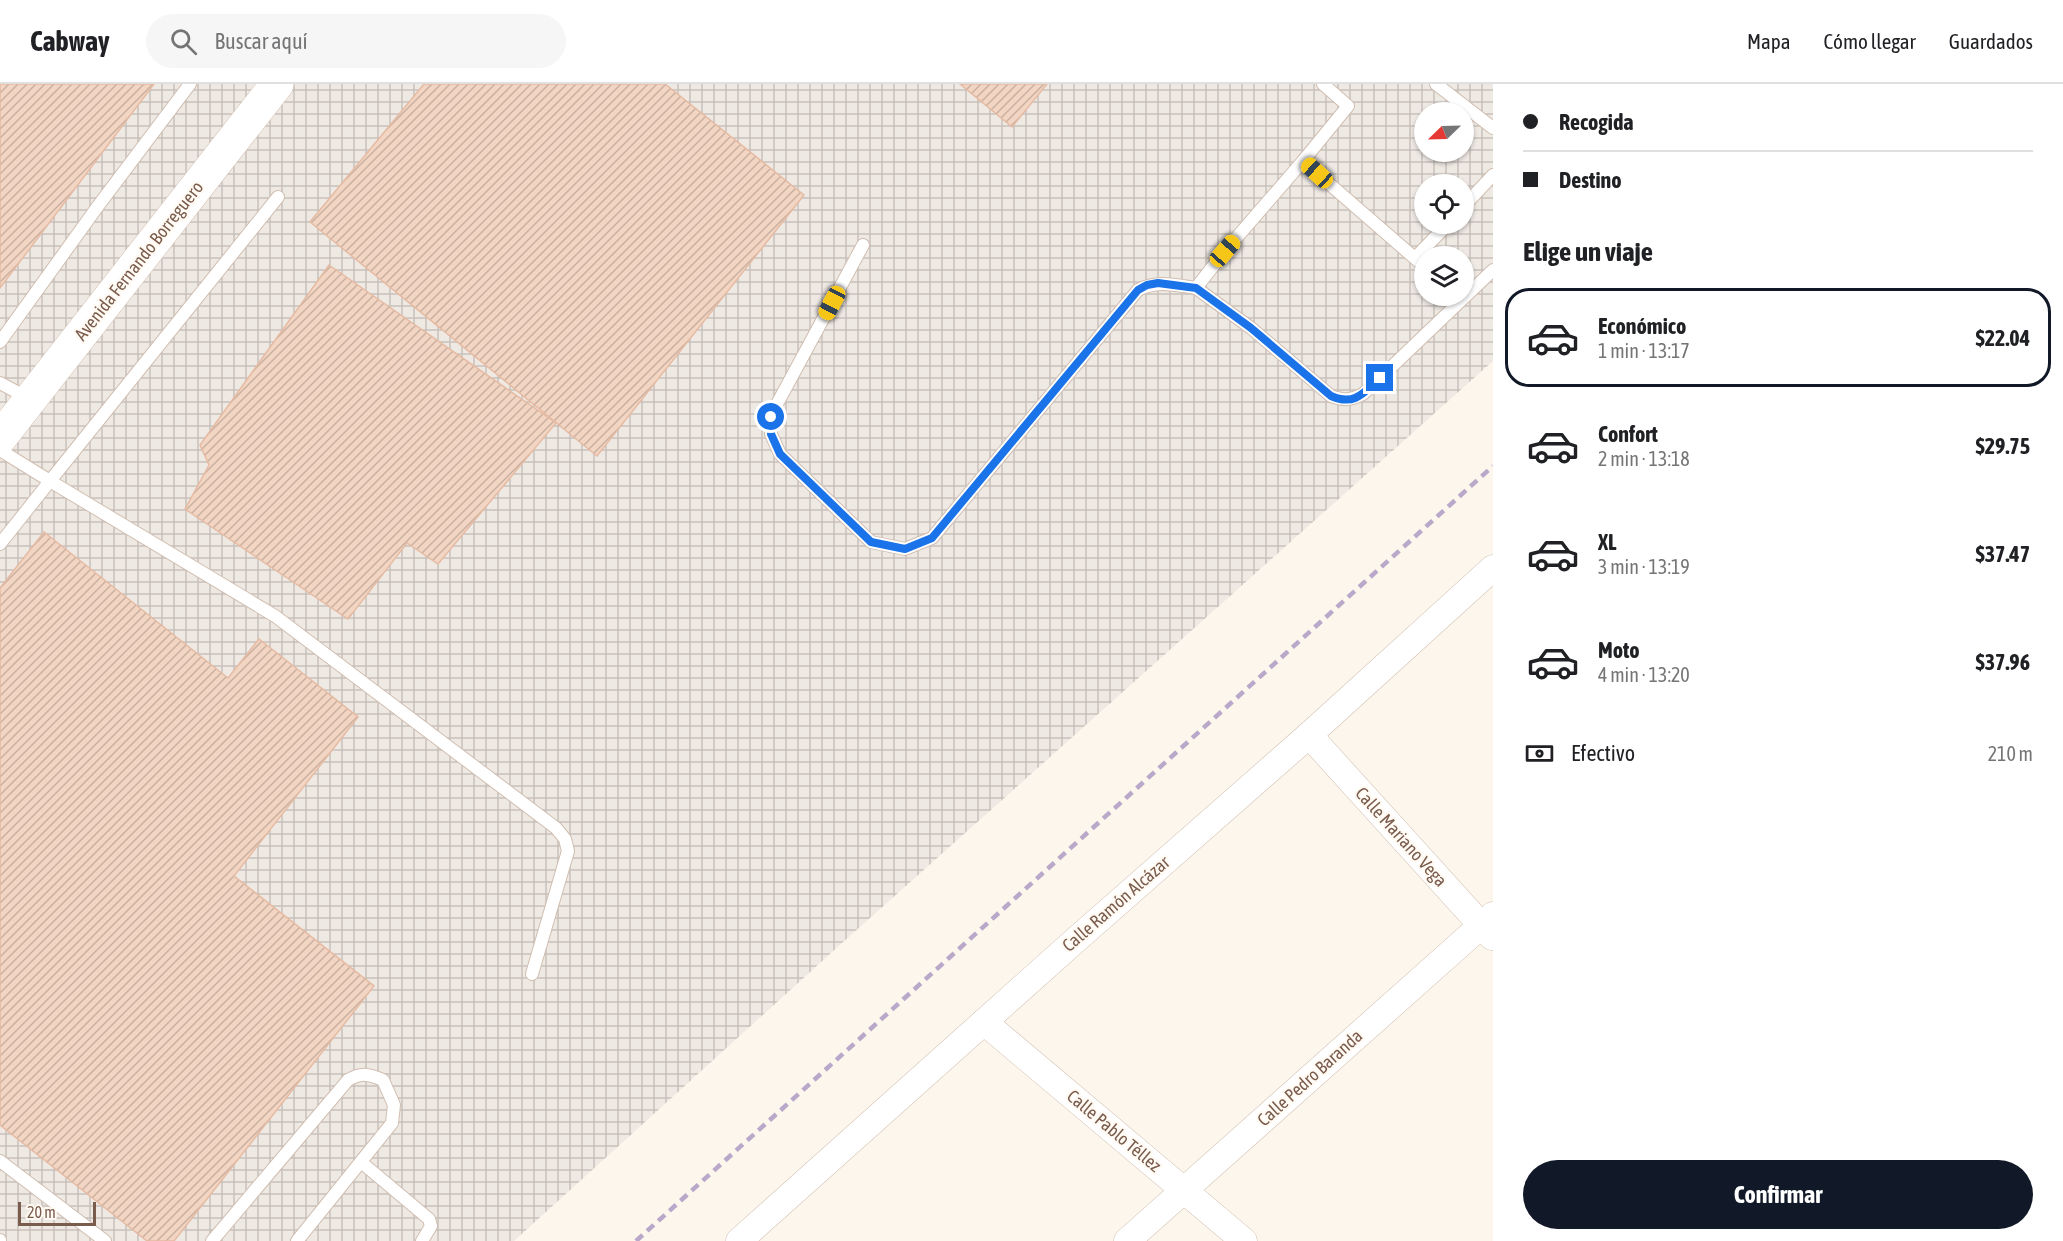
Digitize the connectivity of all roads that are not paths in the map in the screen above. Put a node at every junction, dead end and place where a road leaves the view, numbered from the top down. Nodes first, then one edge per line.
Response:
1 (190, 84) edge
2 (277, 84) edge
3 (1323, 84) edge
4 (1436, 84) edge
5 (1493, 128) edge
6 (1303, 161) junction
7 (1493, 175) edge
8 (1474, 195) edge
9 (278, 197) dead end
10 (1438, 234) edge
11 (863, 245) dead end
12 (1427, 246) edge
13 (1414, 257) edge
14 (1493, 270) edge
15 (1474, 286) edge
16 (1196, 288) junction
17 (1451, 306) edge
18 (0, 342) edge
19 (0, 383) edge
20 (30, 399) junction
21 (0, 438) edge
22 (0, 450) edge
23 (50, 481) junction
24 (0, 544) edge
25 (1493, 568) edge
26 (1310, 735) junction
27 (1489, 926) edge
28 (532, 974) dead end
29 (984, 1022) junction
30 (0, 1161) edge
31 (361, 1162) junction
32 (1183, 1190) junction
33 (105, 1241) edge
34 (212, 1241) edge
35 (297, 1241) edge
36 (422, 1241) edge
37 (739, 1241) edge
38 (1127, 1241) edge
39 (1244, 1241) edge

1 - 18 lane
2 - 20 main road, Avenida Fernando Borreguero
3 - 6 lane
4 - 5 lane
6 - 13 lane
6 - 16 lane
7 - 8 lane
9 - 23 lane
10 - 12 lane
11 - 16 lane
14 - 15 lane
16 - 17 lane
19 - 20 lane
20 - 21 main road, Avenida Fernando Borreguero
22 - 23 lane
23 - 24 lane
23 - 28 lane
25 - 26 street, Calle Ramón Alcázar
26 - 27 street, Calle Mariano Vega
26 - 29 street, Calle Ramón Alcázar
27 - 32 street, Calle Pedro Baranda
29 - 32 street, Calle Pablo Téllez
29 - 37 street, Calle Ramón Alcázar
30 - 33 lane
31 - 34 lane
31 - 35 lane
31 - 36 lane
32 - 38 street, Calle Pedro Baranda
32 - 39 street, Calle Pablo Téllez

